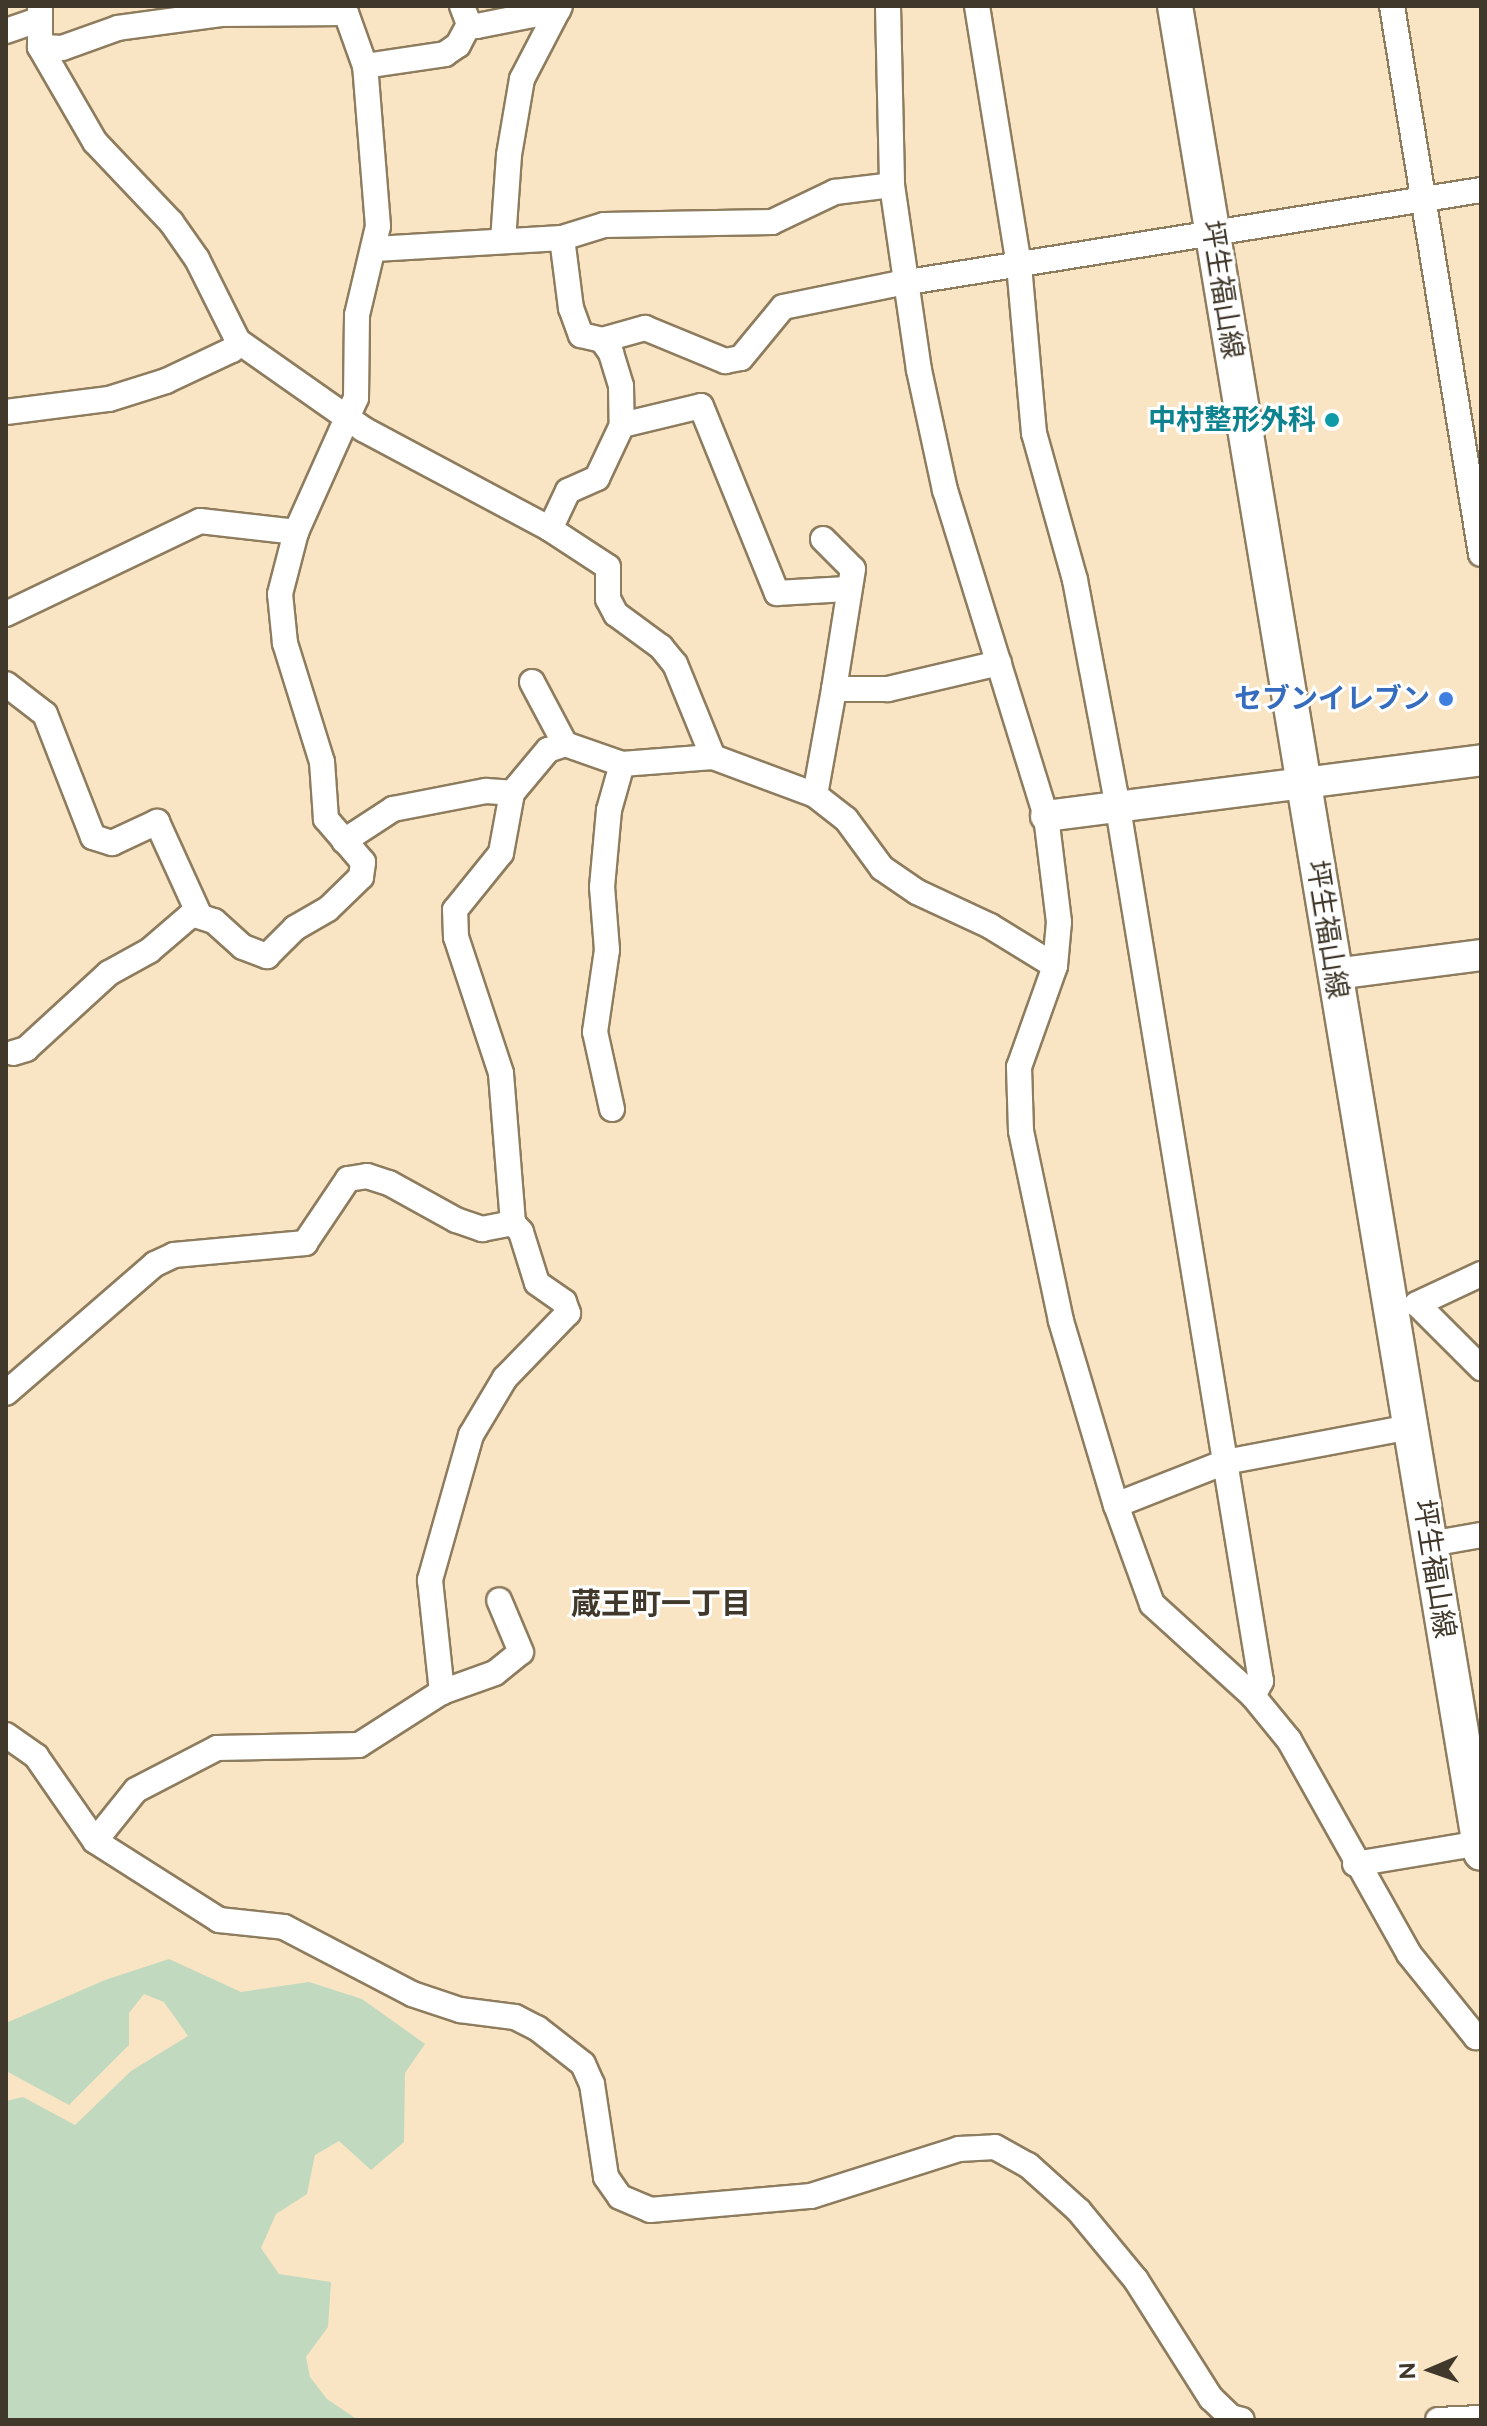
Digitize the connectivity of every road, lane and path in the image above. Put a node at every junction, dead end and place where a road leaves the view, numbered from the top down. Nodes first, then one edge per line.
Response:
1 (888, 6) edge
2 (977, 6) edge
3 (1175, 6) edge
4 (1392, 6) edge
5 (559, 8) edge
6 (272, 10) edge
7 (39, 13) edge
8 (465, 15) edge
9 (6, 31) edge
10 (40, 47) junction
11 (365, 66) junction
12 (892, 185) junction
13 (1481, 190) edge
14 (1424, 200) junction
15 (1212, 235) junction
16 (562, 238) junction
17 (503, 241) junction
18 (375, 249) junction
19 (1019, 265) junction
20 (908, 284) junction
21 (602, 340) junction
22 (238, 341) junction
23 (6, 412) edge
24 (349, 419) junction
25 (622, 425) junction
26 (550, 529) junction
27 (296, 532) junction
28 (823, 539) dead end
29 (1481, 554) edge
30 (847, 589) junction
31 (6, 614) edge
32 (999, 663) junction
33 (532, 682) dead end
34 (6, 684) edge
35 (834, 689) junction
36 (565, 744) junction
37 (713, 757) junction
38 (1481, 760) edge
39 (622, 764) junction
40 (1303, 784) junction
41 (512, 793) junction
42 (815, 795) junction
43 (1118, 808) junction
44 (1046, 816) junction
45 (344, 841) junction
46 (199, 914) junction
47 (1481, 955) edge
48 (1055, 966) junction
49 (1335, 974) junction
50 (8, 1055) edge
51 (612, 1109) dead end
52 (513, 1223) junction
53 (1481, 1274) edge
54 (1481, 1368) edge
55 (6, 1393) edge
56 (1410, 1427) junction
57 (1225, 1462) junction
58 (1116, 1505) junction
59 (1481, 1535) edge
60 (1430, 1544) junction
61 (499, 1600) dead end
62 (442, 1692) junction
63 (1253, 1696) junction
64 (6, 1735) edge
65 (95, 1841) junction
66 (1480, 1847) edge
67 (1355, 1864) junction
68 (1481, 2036) edge
69 (1481, 2418) edge
70 (1242, 2420) edge
71 (1438, 2420) edge

1 - 12 street
2 - 19 street
3 - 15 main road, 坪生福山線
4 - 14 street
5 - 8 street
5 - 17 street
6 - 10 street
6 - 11 street
7 - 9 street
7 - 10 street
8 - 11 street
10 - 22 street
11 - 18 street
12 - 16 street
12 - 20 street
13 - 14 street
14 - 15 street
14 - 29 street
15 - 19 street
15 - 40 main road, 坪生福山線
16 - 17 street
16 - 21 street
17 - 18 street
18 - 24 street
19 - 20 street
19 - 43 street
20 - 21 street
20 - 32 street
21 - 25 street
22 - 23 street
22 - 24 street
24 - 26 street
24 - 27 street
25 - 26 street
25 - 30 street
26 - 37 street
27 - 31 street
27 - 45 street
28 - 30 street
30 - 35 street
32 - 35 street
32 - 44 street
33 - 36 street
34 - 46 street
35 - 42 street
36 - 39 street
36 - 41 street
37 - 39 street
37 - 42 street
38 - 40 street
39 - 51 street
40 - 43 street
40 - 49 main road, 坪生福山線
41 - 45 street
41 - 52 street
42 - 48 street
43 - 44 street
43 - 57 street
44 - 48 street
45 - 46 street
46 - 50 street
47 - 49 street
48 - 58 street
49 - 56 main road, 坪生福山線
52 - 55 street
52 - 62 street
53 - 54 street
56 - 57 street
56 - 60 main road, 坪生福山線
57 - 58 street
57 - 63 street
58 - 63 street
59 - 60 street
60 - 66 main road, 坪生福山線
61 - 62 street
62 - 65 street
63 - 67 street
64 - 65 street
65 - 70 street
66 - 67 street
67 - 68 street
69 - 71 street

